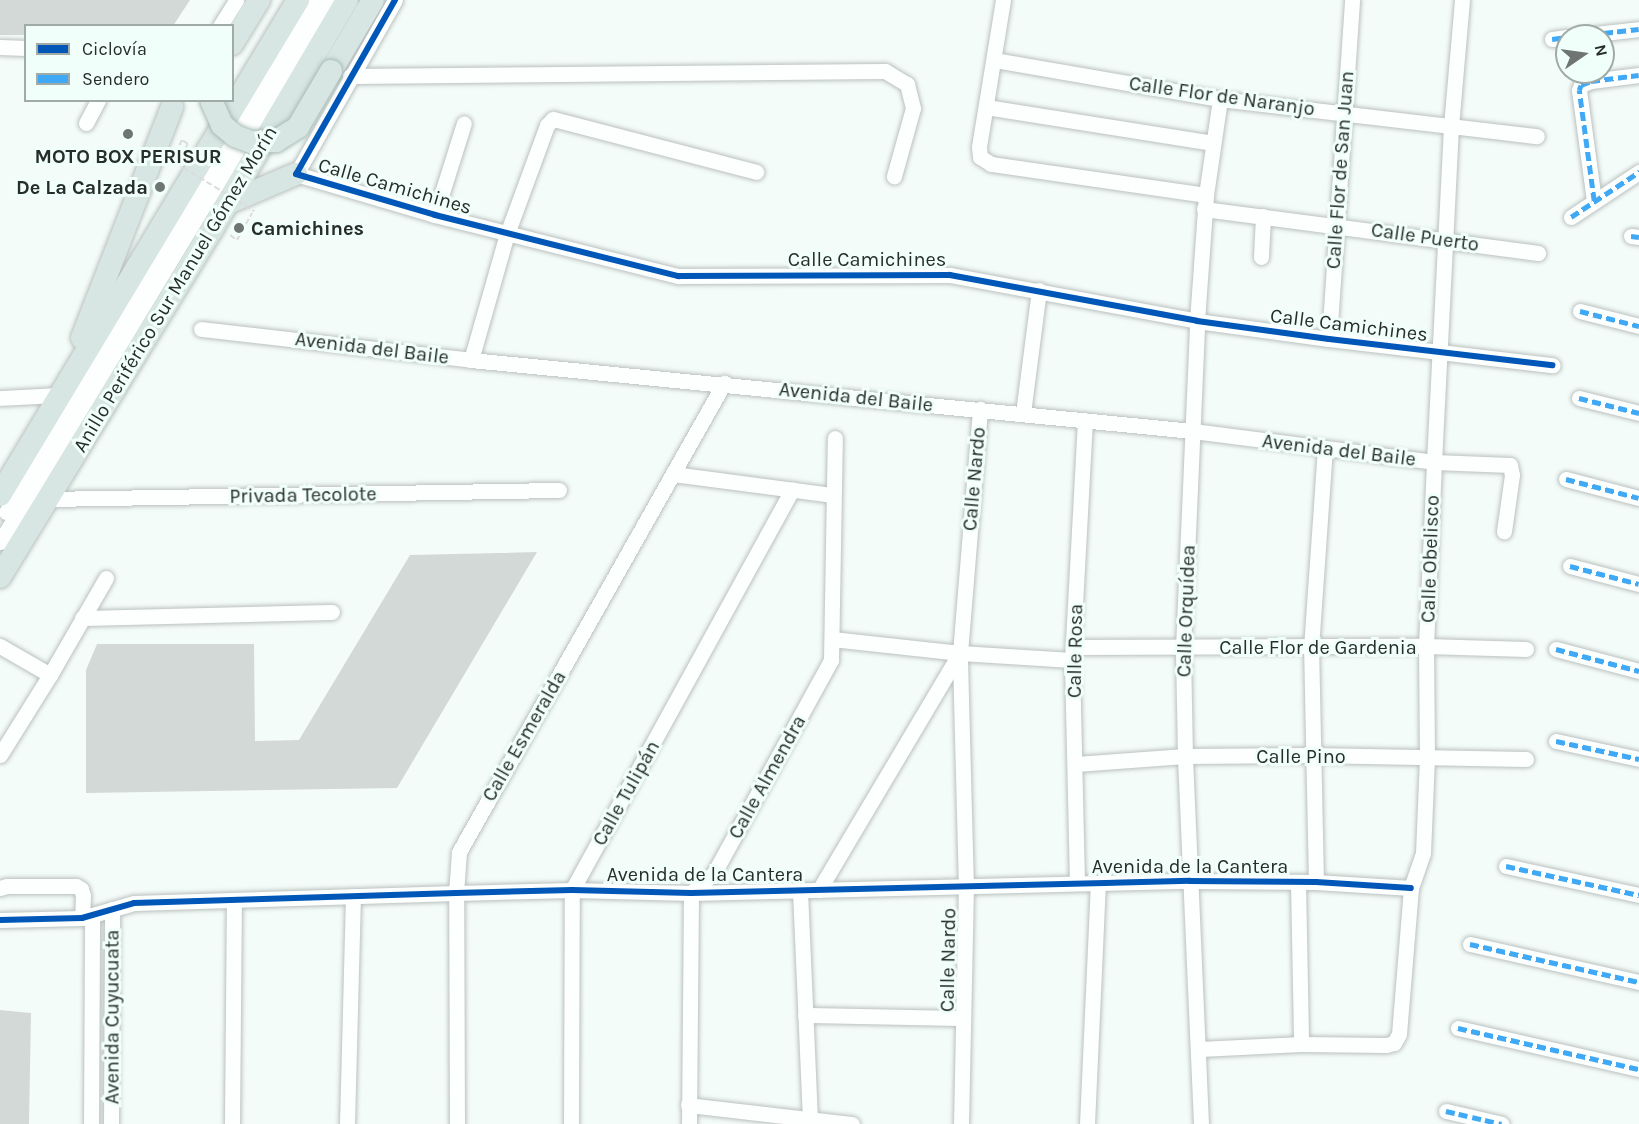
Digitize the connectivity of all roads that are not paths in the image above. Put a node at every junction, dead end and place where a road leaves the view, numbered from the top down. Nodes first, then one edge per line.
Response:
1 (236, 0) edge
2 (259, 0) edge
3 (298, 0) edge
4 (313, 0) edge
5 (328, 0) edge
6 (347, 0) edge
7 (373, 0) edge
8 (395, 0) edge
9 (1003, 0) edge
10 (1352, 0) edge
11 (1462, 0) edge
12 (232, 24) edge
13 (1639, 28) edge
14 (234, 30) edge
15 (1615, 31) edge
16 (0, 47) edge
17 (24, 48) edge
18 (994, 60) junction
19 (340, 74) junction
20 (1639, 75) edge
21 (1220, 99) junction
22 (97, 102) edge
23 (212, 102) edge
24 (174, 104) edge
25 (986, 107) junction
26 (1343, 114) junction
27 (86, 123) dead end
28 (464, 123) dead end
29 (1451, 126) junction
30 (1537, 136) dead end
31 (1213, 143) junction
32 (756, 172) dead end
33 (1639, 172) edge
34 (296, 174) junction
35 (894, 176) dead end
36 (1594, 201) junction
37 (1205, 202) junction
38 (228, 203) junction
39 (435, 215) junction
40 (1263, 216) junction
41 (1571, 217) dead end
42 (1335, 224) junction
43 (507, 234) junction
44 (1445, 240) junction
45 (1538, 253) dead end
46 (1261, 257) dead end
47 (1039, 290) junction
48 (1580, 311) dead end
49 (1197, 321) junction
50 (1639, 326) edge
51 (201, 329) dead end
52 (1329, 339) junction
53 (1438, 353) junction
54 (471, 360) junction
55 (1552, 364) dead end
56 (724, 383) junction
57 (60, 395) junction
58 (0, 398) edge
59 (1579, 398) dead end
60 (980, 409) junction
61 (1023, 413) junction
62 (1639, 413) edge
63 (1085, 420) junction
64 (1193, 430) junction
65 (835, 438) dead end
66 (1325, 449) junction
67 (1434, 462) junction
68 (673, 474) junction
69 (1566, 479) dead end
70 (559, 490) dead end
71 (792, 490) junction
72 (0, 495) edge
73 (832, 495) junction
74 (1639, 498) edge
75 (47, 499) junction
76 (0, 523) edge
77 (1504, 531) dead end
78 (0, 542) edge
79 (1570, 566) dead end
80 (0, 577) edge
81 (105, 578) dead end
82 (1639, 584) edge
83 (332, 612) dead end
84 (82, 618) junction
85 (832, 639) junction
86 (0, 646) edge
87 (1426, 646) junction
88 (1183, 648) junction
89 (1311, 648) junction
90 (1526, 649) dead end
91 (1556, 649) dead end
92 (960, 653) junction
93 (1073, 653) junction
94 (1639, 670) edge
95 (50, 675) junction
96 (1556, 741) dead end
97 (0, 754) edge
98 (1312, 755) junction
99 (1185, 756) junction
100 (1427, 758) junction
101 (1526, 759) dead end
102 (1639, 759) edge
103 (1076, 764) junction
104 (1506, 866) dead end
105 (1190, 881) junction
106 (1298, 882) junction
107 (1316, 882) junction
108 (1077, 883) junction
109 (1098, 884) junction
110 (0, 888) edge
111 (1411, 888) junction
112 (966, 889) junction
113 (572, 890) junction
114 (819, 890) junction
115 (800, 891) junction
116 (456, 893) junction
117 (692, 893) junction
118 (1639, 895) edge
119 (353, 896) junction
120 (234, 900) junction
121 (112, 909) junction
122 (87, 917) junction
123 (0, 920) edge
124 (1470, 944) dead end
125 (1639, 982) edge
126 (806, 1015) junction
127 (963, 1018) junction
128 (1458, 1028) dead end
129 (1301, 1044) junction
130 (1200, 1049) junction
131 (1639, 1069) edge
132 (688, 1105) junction
133 (1446, 1111) dead end
134 (810, 1122) edge
135 (91, 1124) edge
136 (111, 1124) edge
137 (232, 1124) edge
138 (347, 1124) edge
139 (458, 1124) edge
140 (571, 1124) edge
141 (689, 1124) edge
142 (852, 1124) edge
143 (961, 1124) edge
144 (1088, 1124) edge
145 (1201, 1124) edge
146 (1502, 1124) edge

1 - 12 street
2 - 14 highway
3 - 57 highway
4 - 76 street
5 - 78 street
6 - 38 highway, Anillo Periférico Sur Manuel Gómez Morín
7 - 19 highway
8 - 19 street
9 - 18 street
10 - 26 street, Calle Flor de San Juan
11 - 29 street, Calle Obelisco
13 - 15 street
16 - 17 street
18 - 21 street, Calle Flor de Naranjo
18 - 25 street
19 - 23 highway, bridge
19 - 34 street
19 - 35 street
20 - 36 street
21 - 26 street, Calle Flor de Naranjo
21 - 31 street, Calle Orquídea
22 - 27 street
24 - 57 highway
25 - 31 street
25 - 37 street, Calle Puerto
26 - 29 street, Calle Flor de Naranjo
26 - 42 street, Calle Flor de San Juan
28 - 39 street
29 - 30 street, Calle Flor de Naranjo
29 - 44 street, Calle Obelisco
31 - 37 street, Calle Orquídea
32 - 43 street
33 - 36 street
34 - 38 highway
34 - 39 street, Calle Camichines
36 - 41 street
37 - 40 street, Calle Puerto
37 - 49 street, Calle Orquídea
38 - 75 highway, Anillo Periférico Sur Manuel Gómez Morín
39 - 43 street, Calle Camichines
40 - 42 street, Calle Puerto
40 - 46 street
42 - 44 street, Calle Puerto
42 - 52 street, Calle Flor de San Juan
43 - 47 street, Calle Camichines
43 - 54 street
44 - 45 street, Calle Puerto
44 - 53 street, Calle Obelisco
47 - 49 street, Calle Camichines
47 - 61 street
48 - 50 street
49 - 52 street, Calle Camichines
49 - 64 street, Calle Orquídea
51 - 54 street, Avenida del Baile
52 - 53 street, Calle Camichines
53 - 55 street, Calle Camichines
53 - 67 street, Calle Obelisco
54 - 56 street, Avenida del Baile
56 - 60 street, Avenida del Baile
56 - 68 street, Calle Esmeralda
57 - 58 street
57 - 72 highway
59 - 62 street
60 - 61 street, Avenida del Baile
60 - 92 street, Calle Nardo
61 - 63 street, Avenida del Baile
63 - 64 street, Avenida del Baile
63 - 93 street, Calle Rosa
64 - 66 street, Avenida del Baile
64 - 88 street, Calle Orquídea
65 - 73 street, Calle Almendra
66 - 67 street, Avenida del Baile
66 - 89 street
67 - 77 street, Avenida del Baile
67 - 87 street, Calle Obelisco
68 - 71 street
68 - 116 street, Calle Esmeralda
69 - 74 street
70 - 75 street, Privada Tecolote
71 - 73 street
71 - 113 street, Calle Tulipán
73 - 85 street, Calle Almendra
75 - 80 highway, Anillo Periférico Sur Manuel Gómez Morín
79 - 82 street
81 - 84 street
83 - 84 street
84 - 95 street
85 - 92 street, Calle Flor de Gardenia
85 - 117 street, Calle Almendra
86 - 95 street
87 - 89 street, Calle Flor de Gardenia
87 - 90 street, Calle Flor de Gardenia
87 - 100 street, Calle Obelisco
88 - 89 street, Calle Flor de Gardenia
88 - 93 street, Calle Flor de Gardenia
88 - 99 street, Calle Orquídea
89 - 98 street
91 - 94 street
92 - 93 street, Calle Flor de Gardenia
92 - 112 street, Calle Nardo
92 - 114 street
93 - 103 street, Calle Rosa
95 - 97 street
96 - 102 street
98 - 99 street, Calle Pino
98 - 100 street, Calle Pino
98 - 107 street
99 - 103 street, Calle Pino
99 - 105 street, Calle Orquídea
100 - 101 street, Calle Pino
100 - 111 street, Calle Obelisco
103 - 108 street, Calle Rosa
104 - 118 street
105 - 106 street, Avenida de la Cantera
105 - 109 street, Avenida de la Cantera
105 - 130 street, Calle Orquídea
106 - 107 street, Avenida de la Cantera
106 - 129 street
107 - 111 street, Avenida de la Cantera
108 - 109 street, Avenida de la Cantera
108 - 112 street, Avenida de la Cantera
109 - 144 street
110 - 122 street, Avenida Cuyucuata
111 - 129 street, Calle Obelisco
112 - 114 street, Avenida de la Cantera
112 - 127 street, Calle Nardo
113 - 116 street, Avenida de la Cantera
113 - 117 street, Avenida de la Cantera
113 - 140 street, Calle Tulipán
114 - 115 street, Avenida de la Cantera
115 - 117 street, Avenida de la Cantera
115 - 126 street
116 - 119 street, Avenida de la Cantera
116 - 139 street, Calle Esmeralda
117 - 132 street
119 - 120 street, Avenida de la Cantera
119 - 138 street
120 - 121 street, Avenida de la Cantera
120 - 137 street
121 - 122 street, Avenida de la Cantera
121 - 136 street, Avenida Cuyucuata
122 - 123 street, Avenida de la Cantera
122 - 135 street, Avenida Cuyucuata
124 - 125 street
126 - 127 street
126 - 134 street
127 - 143 street, Calle Nardo
128 - 131 street
129 - 130 street
130 - 145 street, Calle Orquídea
132 - 134 street
132 - 141 street
133 - 146 street
134 - 142 street

